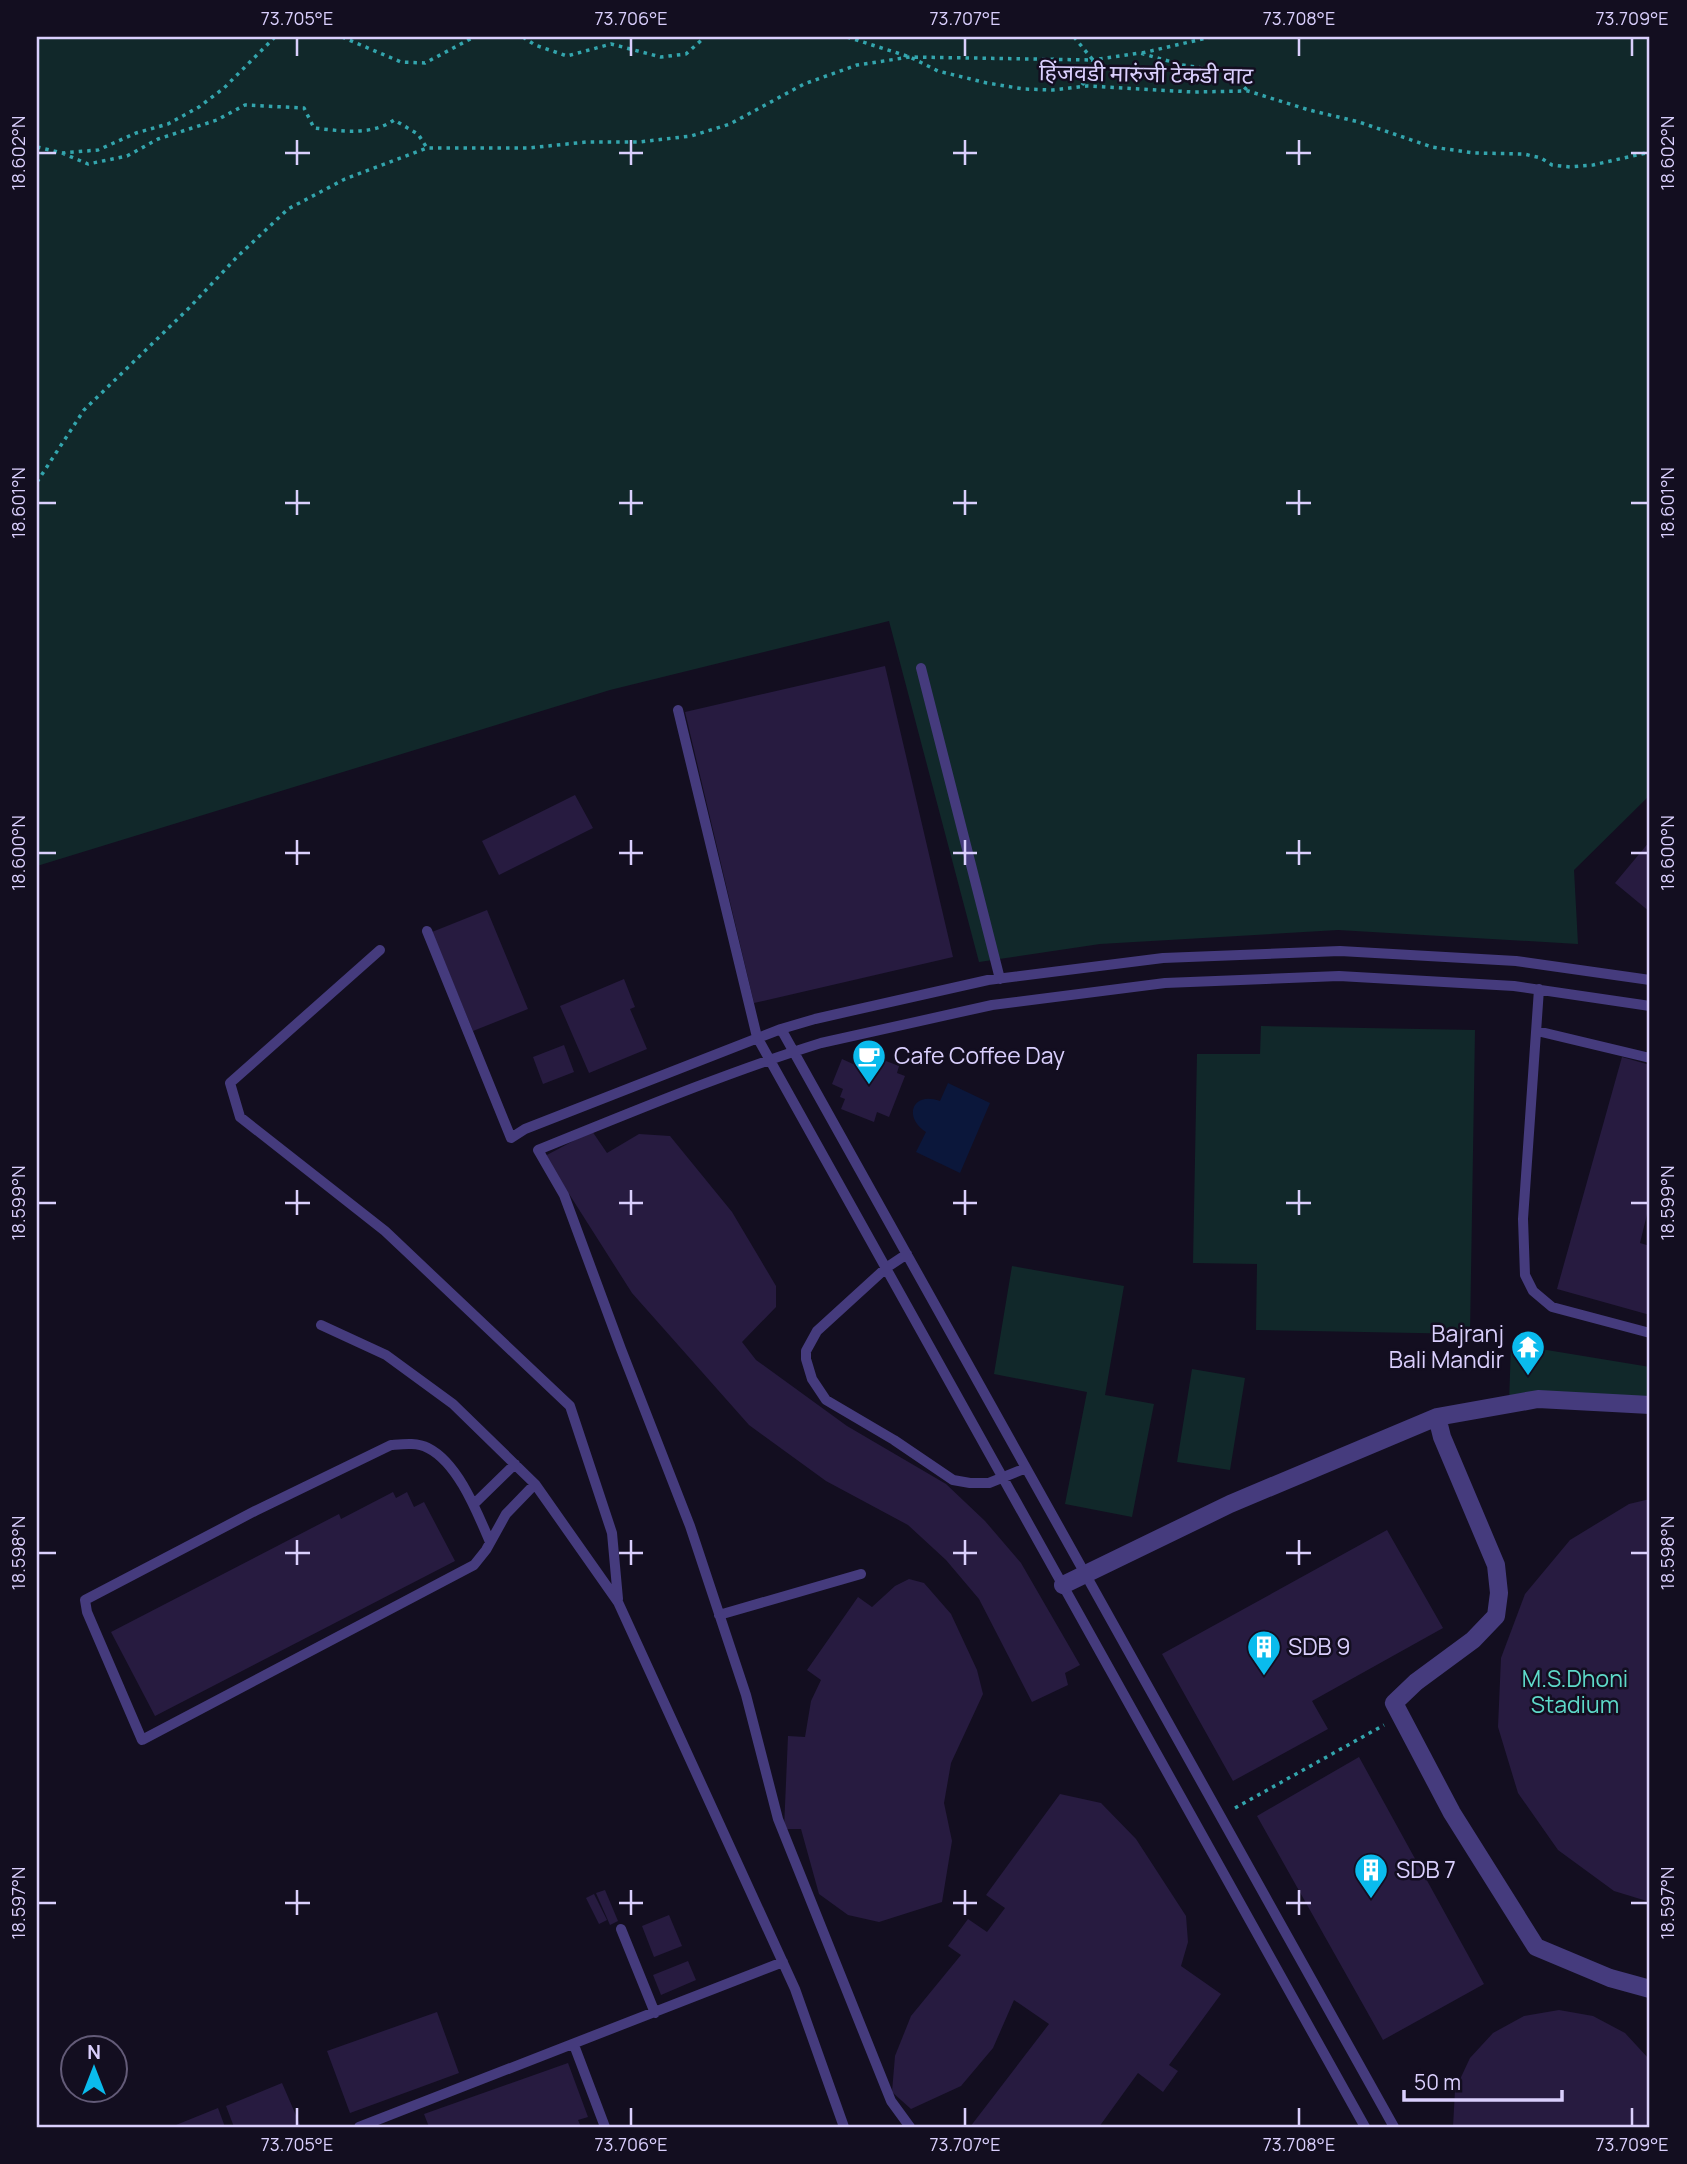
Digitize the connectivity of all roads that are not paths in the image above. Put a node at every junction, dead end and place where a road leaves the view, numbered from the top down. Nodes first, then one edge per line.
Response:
1 (921, 668) dead end
2 (678, 710) dead end
3 (426, 931) dead end
4 (380, 950) dead end
5 (1000, 979) junction
6 (1650, 980) edge
7 (1539, 989) junction
8 (1650, 1006) edge
9 (781, 1029) junction
10 (1536, 1031) junction
11 (757, 1037) junction
12 (794, 1051) junction
13 (1650, 1058) edge
14 (769, 1059) junction
15 (907, 1254) junction
16 (886, 1268) junction
17 (321, 1325) dead end
18 (1650, 1333) edge
19 (1650, 1405) edge
20 (1437, 1417) junction
21 (515, 1464) junction
22 (1026, 1468) junction
23 (1003, 1477) junction
24 (535, 1484) junction
25 (474, 1504) junction
26 (490, 1542) junction
27 (1085, 1573) junction
28 (861, 1574) dead end
29 (1063, 1585) junction
30 (618, 1602) junction
31 (719, 1615) junction
32 (621, 1928) dead end
33 (783, 1962) junction
34 (1650, 1989) edge
35 (655, 2013) junction
36 (574, 2045) junction
37 (359, 2127) edge
38 (605, 2127) edge
39 (844, 2127) edge
40 (910, 2127) edge
41 (1366, 2127) edge
42 (1394, 2127) edge

1 - 5 lane
2 - 11 lane
3 - 11 lane
4 - 30 lane
5 - 6 lane
5 - 9 lane
7 - 8 lane
7 - 10 lane
7 - 12 lane
9 - 11 lane
9 - 12 lane
10 - 13 lane
10 - 18 lane
11 - 14 lane
12 - 14 lane
12 - 15 lane
14 - 16 lane
14 - 31 lane
15 - 16 lane
15 - 22 lane
16 - 23 lane
16 - 23 lane
17 - 21 lane
19 - 20 street
20 - 27 street
20 - 34 street
21 - 24 lane
21 - 25 lane
22 - 23 lane
22 - 27 lane
23 - 29 lane
24 - 26 lane
24 - 30 lane
25 - 26 lane
25 - 26 lane
27 - 29 street
27 - 42 lane
28 - 31 lane
29 - 41 lane
30 - 33 lane
31 - 40 lane
32 - 35 lane
33 - 35 lane
33 - 39 lane
35 - 36 lane
36 - 37 lane
36 - 38 lane

